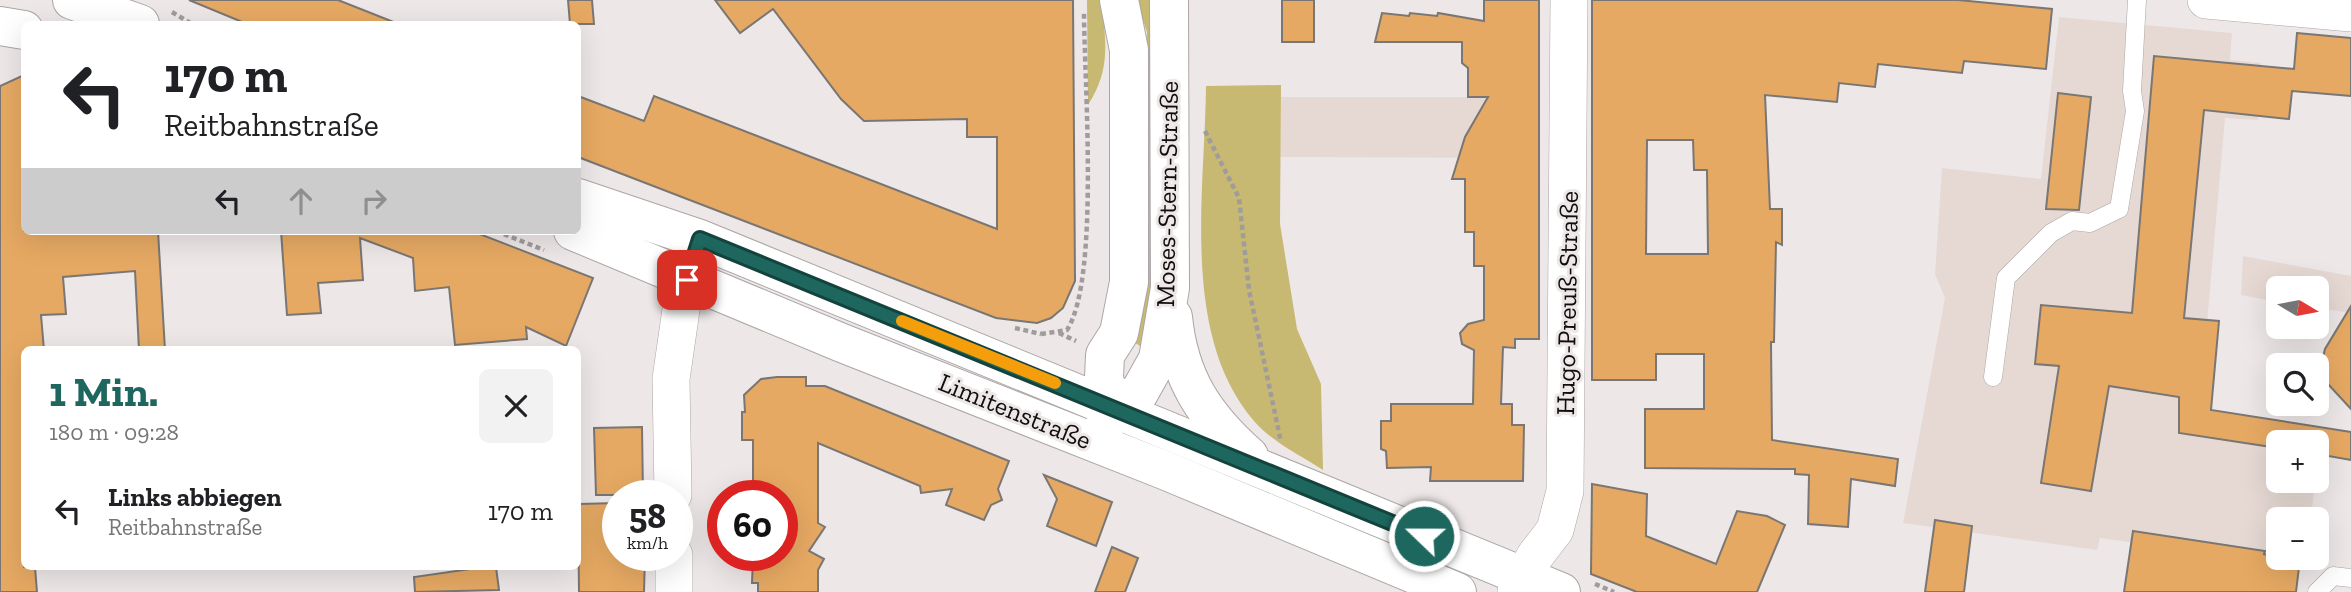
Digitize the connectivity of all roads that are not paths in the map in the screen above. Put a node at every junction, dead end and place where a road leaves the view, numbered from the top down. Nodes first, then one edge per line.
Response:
1 (72, 0) edge
2 (1119, 0) edge
3 (1169, 0) edge
4 (1569, 0) edge
5 (2137, 0) edge
6 (2206, 0) edge
7 (2351, 13) edge
8 (132, 21) edge
9 (0, 26) edge
10 (21, 30) edge
11 (581, 199) edge
12 (581, 234) edge
13 (700, 239) junction
14 (687, 280) junction
15 (1170, 288) junction
16 (1993, 377) dead end
17 (1111, 406) junction
18 (1098, 444) junction
19 (1275, 463) junction
20 (673, 480) edge
21 (674, 571) edge
22 (2351, 578) edge
23 (1520, 585) edge
24 (1573, 586) edge
25 (674, 592) edge
26 (1457, 592) edge
27 (2317, 592) edge

1 - 8 main road
2 - 17 main road, Moses-Stern-Straße
3 - 15 main road, Moses-Stern-Straße
4 - 23 street, Hugo-Preuß-Straße
5 - 16 lane
6 - 7 street
9 - 10 main road
11 - 13 main road, Limitenstraße
12 - 14 main road, Limitenstraße
13 - 14 street
13 - 17 main road, Limitenstraße
14 - 18 main road, Limitenstraße
14 - 20 street
15 - 17 main road, Moses-Stern-Straße
15 - 19 main road
17 - 18 main road
17 - 19 main road, Limitenstraße
18 - 26 main road, Limitenstraße
19 - 23 main road, Limitenstraße
21 - 25 street
22 - 27 lane
23 - 24 main road, Limitenstraße

